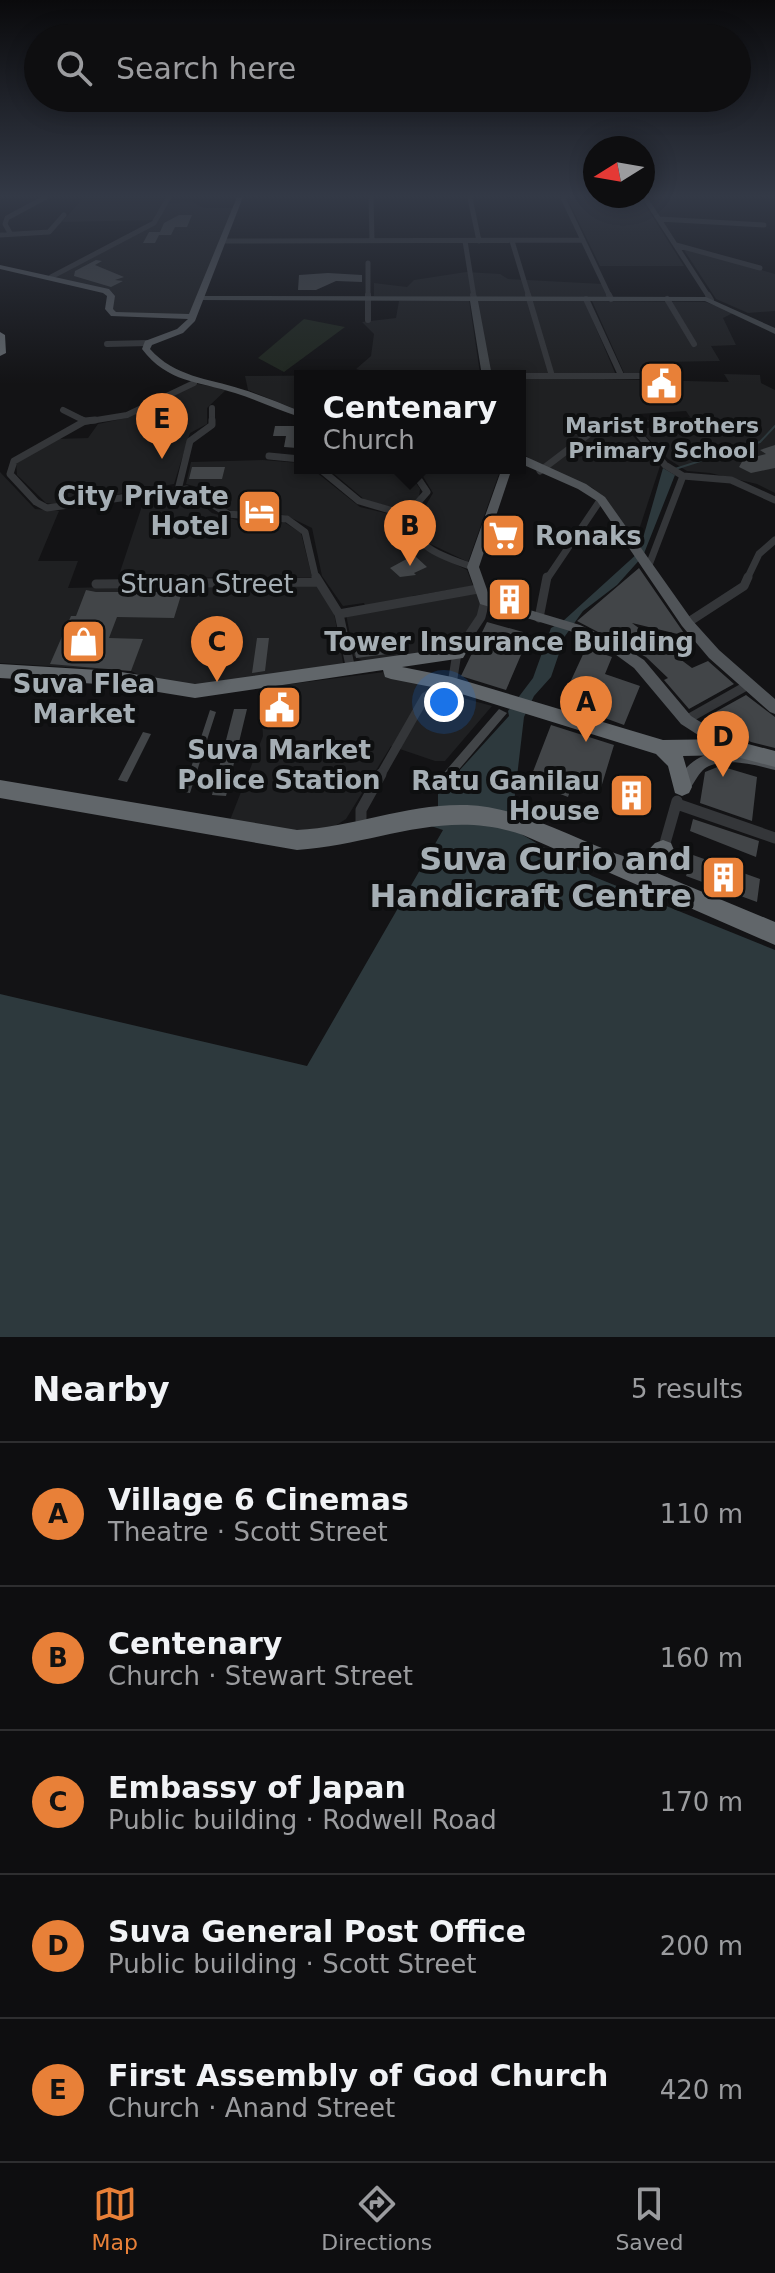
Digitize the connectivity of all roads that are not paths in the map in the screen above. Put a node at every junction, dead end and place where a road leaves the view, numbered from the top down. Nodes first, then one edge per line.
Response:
1 (85, 259) edge
2 (216, 259) edge
3 (468, 259) edge
4 (517, 259) edge
5 (592, 259) edge
6 (685, 259) edge
7 (729, 259) edge
8 (368, 263) dead end
9 (0, 267) edge
10 (760, 268) dead end
11 (51, 277) junction
12 (202, 298) junction
13 (369, 298) junction
14 (474, 298) junction
15 (529, 298) junction
16 (586, 299) junction
17 (611, 299) junction
18 (667, 299) junction
19 (711, 300) junction
20 (192, 317) junction
21 (368, 320) dead end
22 (775, 331) edge
23 (0, 335) edge
24 (148, 343) junction
25 (107, 344) dead end
26 (694, 344) dead end
27 (0, 353) edge
28 (487, 370) edge
29 (170, 373) junction
30 (621, 375) junction
31 (526, 376) edge
32 (552, 376) junction
33 (645, 376) dead end
34 (191, 382) junction
35 (173, 391) junction
36 (212, 408) dead end
37 (63, 410) dead end
38 (294, 412) edge
39 (85, 421) junction
40 (269, 456) dead end
41 (294, 458) edge
42 (526, 461) edge
43 (540, 471) junction
44 (679, 473) junction
45 (326, 474) edge
46 (415, 474) edge
47 (505, 474) edge
48 (178, 490) junction
49 (601, 499) junction
50 (775, 500) edge
51 (407, 515) junction
52 (775, 540) edge
53 (643, 556) junction
54 (473, 567) junction
55 (317, 582) junction
56 (96, 584) dead end
57 (482, 595) junction
58 (339, 614) junction
59 (684, 617) junction
60 (543, 619) junction
61 (457, 653) junction
62 (351, 670) junction
63 (0, 671) edge
64 (403, 673) junction
65 (451, 684) junction
66 (748, 685) junction
67 (425, 697) junction
68 (775, 708) edge
69 (686, 720) junction
70 (729, 747) junction
71 (663, 748) junction
72 (775, 761) edge
73 (0, 789) edge
74 (679, 795) junction
75 (367, 823) junction
76 (775, 838) edge
77 (663, 850) junction
78 (607, 862) junction
79 (680, 896) junction
80 (775, 934) edge

1 - 11 street
2 - 12 main road
3 - 14 street
4 - 15 street
5 - 17 street
6 - 19 street
7 - 10 street
8 - 13 street
9 - 11 main road
11 - 20 main road
12 - 13 main road
12 - 20 main road
13 - 14 main road
13 - 21 street
14 - 15 main road
14 - 28 main road
15 - 16 main road
15 - 32 street
16 - 17 main road
16 - 30 street
17 - 18 main road
18 - 19 main road
18 - 26 street
19 - 22 main road
20 - 24 main road
23 - 27 highway
24 - 25 street
24 - 29 main road
29 - 34 main road
29 - 35 main road
30 - 32 street
30 - 33 street
31 - 32 street
34 - 35 street
34 - 38 main road
35 - 39 street
36 - 48 street
37 - 39 street
39 - 48 street
40 - 41 street
42 - 43 main road
43 - 44 street
43 - 49 main road
44 - 50 street
44 - 53 street
45 - 51 street
46 - 51 street
47 - 54 main road
48 - 55 street
49 - 53 main road
49 - 60 street
51 - 54 street
52 - 59 street
53 - 59 main road
54 - 57 main road
55 - 56 street, Struan Street
55 - 58 street
57 - 58 street
57 - 60 main road
57 - 61 street
58 - 62 street
59 - 66 main road
60 - 69 main road
61 - 62 highway
61 - 65 street
62 - 63 highway
62 - 64 highway
64 - 65 highway
64 - 67 street
65 - 67 street
65 - 71 highway
66 - 68 main road
66 - 69 street
67 - 75 street
69 - 70 main road
70 - 71 highway
70 - 72 highway
71 - 74 highway
72 - 74 main road
73 - 75 highway
74 - 76 street
74 - 77 street
75 - 78 highway
77 - 78 highway
77 - 79 highway
78 - 79 highway
79 - 80 highway

